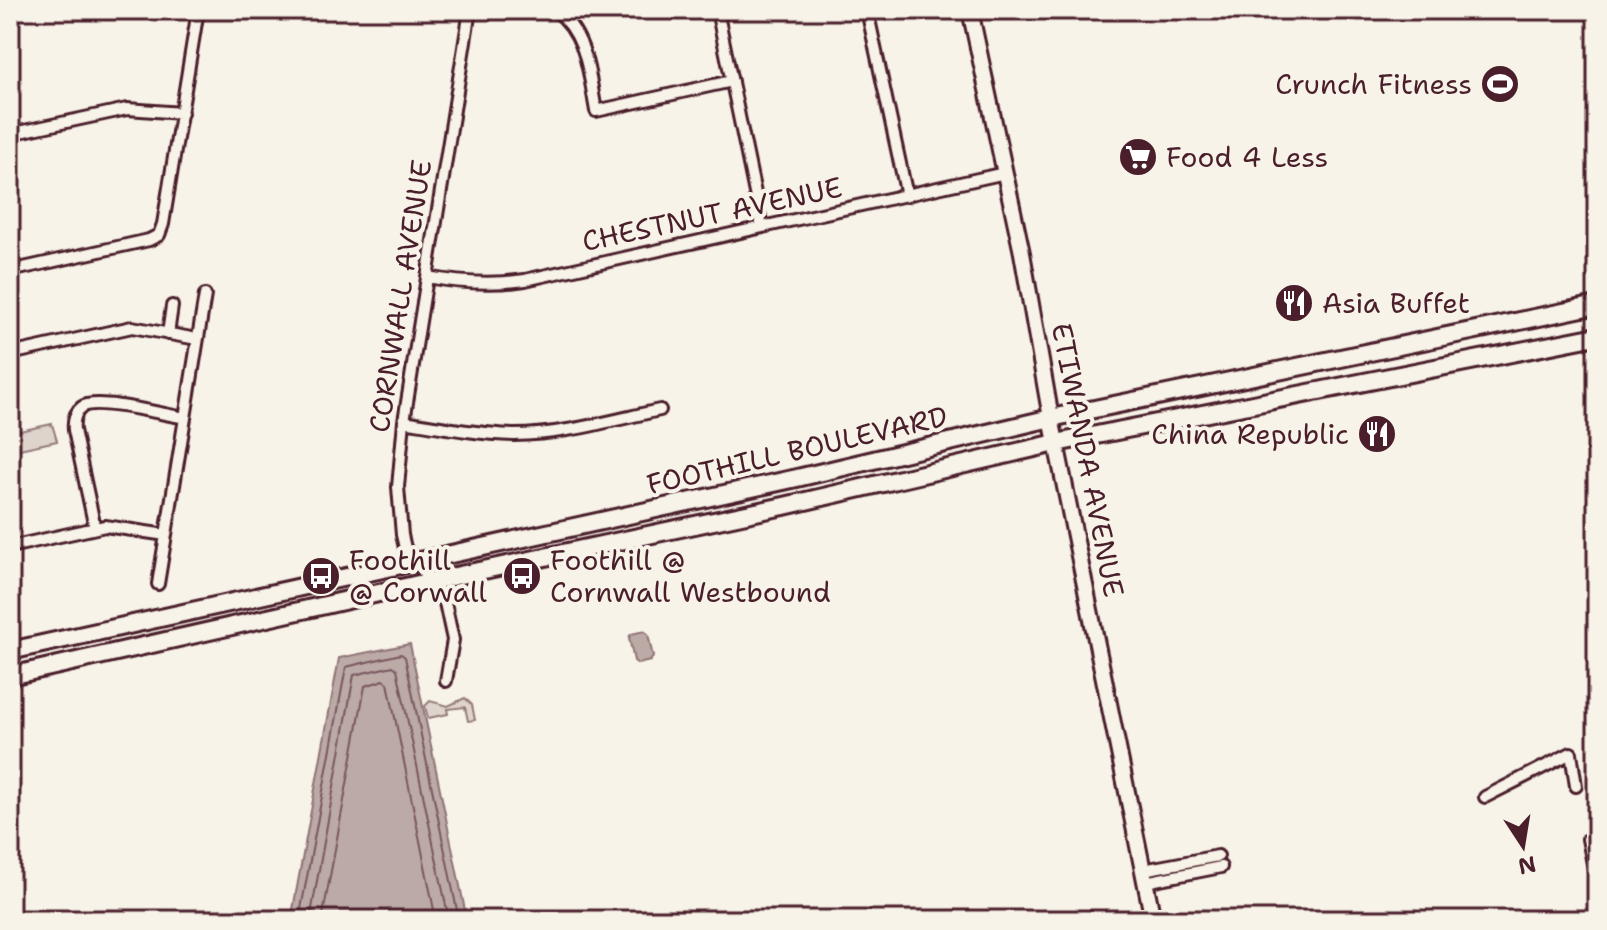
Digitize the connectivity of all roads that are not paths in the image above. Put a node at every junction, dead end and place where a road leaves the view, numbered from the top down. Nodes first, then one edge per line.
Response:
1 (198, 10) edge
2 (470, 10) edge
3 (555, 10) edge
4 (717, 10) edge
5 (867, 10) edge
6 (970, 10) edge
7 (732, 81) junction
8 (182, 113) junction
9 (10, 134) edge
10 (1005, 173) junction
11 (907, 196) junction
12 (762, 227) junction
13 (10, 271) edge
14 (427, 277) junction
15 (205, 295) dead end
16 (1597, 305) edge
17 (172, 306) dead end
18 (168, 334) junction
19 (1597, 336) edge
20 (197, 339) junction
21 (10, 354) edge
22 (660, 410) dead end
23 (185, 418) junction
24 (1051, 418) junction
25 (404, 421) junction
26 (1056, 443) junction
27 (95, 528) junction
28 (166, 535) junction
29 (10, 547) edge
30 (416, 562) junction
31 (432, 581) junction
32 (158, 584) dead end
33 (10, 651) edge
34 (10, 676) edge
35 (446, 681) dead end
36 (1576, 786) dead end
37 (1485, 797) dead end
38 (1588, 839) dead end
39 (1220, 861) dead end
40 (1144, 876) junction
41 (1596, 879) edge
42 (1153, 920) edge

1 - 8 street
2 - 14 street, CORNWALL AVENUE
3 - 7 street
4 - 7 street
5 - 11 street
6 - 10 main road, ETIWANDA AVENUE
7 - 12 street
8 - 9 street
8 - 13 street
10 - 11 street, CHESTNUT AVENUE
10 - 24 main road, ETIWANDA AVENUE
11 - 12 street, CHESTNUT AVENUE
12 - 14 street, CHESTNUT AVENUE
14 - 25 street, CORNWALL AVENUE
15 - 20 street
16 - 24 main road, FOOTHILL BOULEVARD
17 - 18 street
18 - 20 street
18 - 21 street
19 - 26 main road, FOOTHILL BOULEVARD
20 - 23 street
22 - 25 street
23 - 27 street
23 - 28 street
24 - 26 main road, ETIWANDA AVENUE
24 - 30 main road, FOOTHILL BOULEVARD
25 - 30 street, CORNWALL AVENUE
26 - 31 main road, FOOTHILL BOULEVARD
26 - 40 main road, ETIWANDA AVENUE
27 - 28 street
27 - 29 street
28 - 32 street
30 - 31 street, CORNWALL AVENUE
30 - 33 main road, FOOTHILL BOULEVARD
31 - 34 main road, FOOTHILL BOULEVARD
31 - 35 street, CORNWALL AVENUE
36 - 37 street
38 - 41 street
39 - 40 street
40 - 42 main road, ETIWANDA AVENUE

